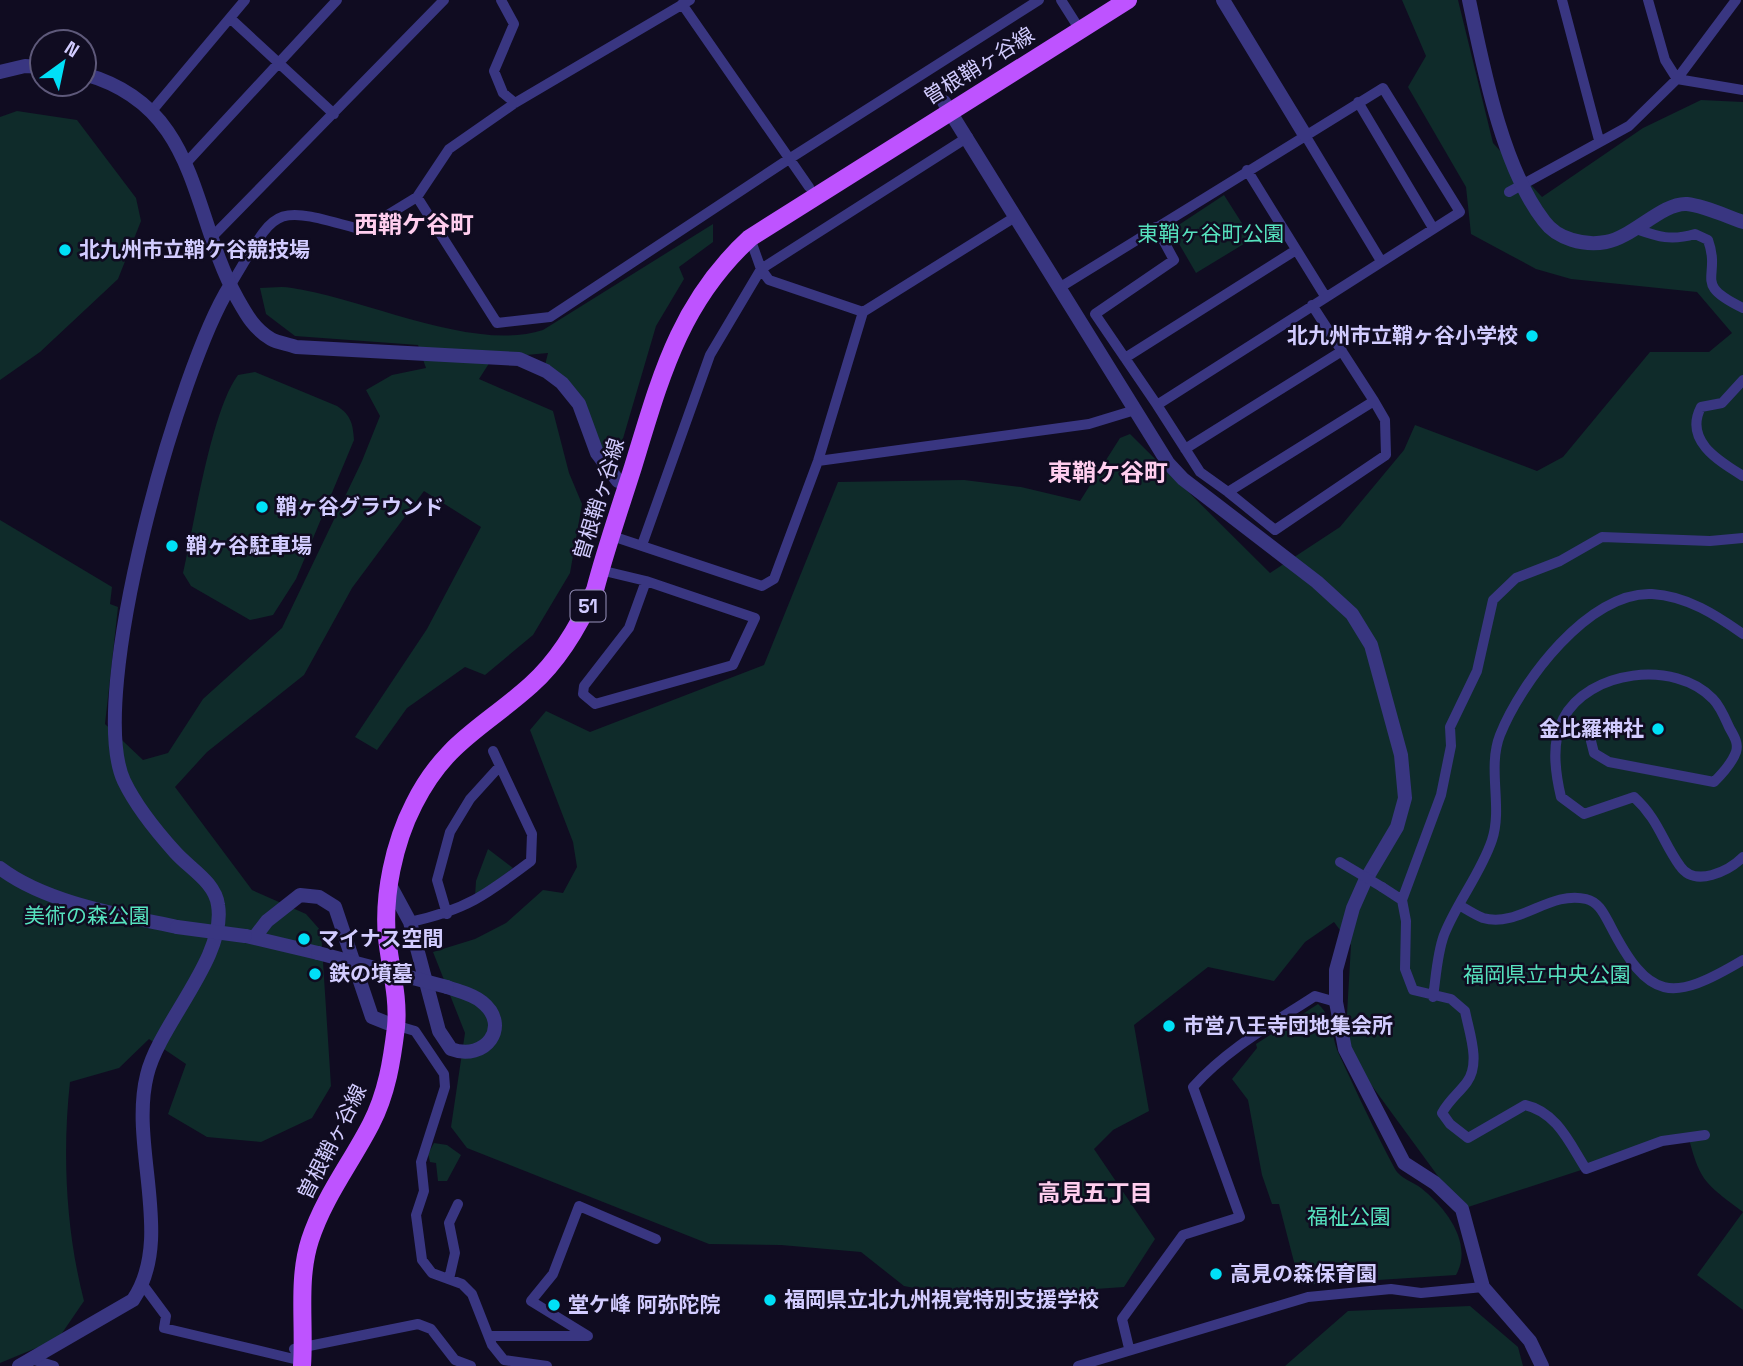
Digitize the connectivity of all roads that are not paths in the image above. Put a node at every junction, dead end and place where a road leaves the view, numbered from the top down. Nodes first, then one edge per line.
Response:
1 (245, 0) edge
2 (337, 0) edge
3 (444, 0) edge
4 (1039, 0) edge
5 (1061, 0) edge
6 (1112, 0) edge
7 (1128, 0) edge
8 (1223, 0) edge
9 (1469, 0) edge
10 (1562, 0) edge
11 (1648, 0) edge
12 (1736, 0) edge
13 (504, 1) edge
14 (686, 2) edge
15 (231, 19) junction
16 (1077, 26) junction
17 (278, 65) junction
18 (28, 66) edge
19 (0, 72) edge
20 (1677, 79) junction
21 (98, 80) edge
22 (1743, 90) edge
23 (1358, 102) junction
24 (515, 103) junction
25 (947, 106) junction
26 (151, 112) junction
27 (334, 114) junction
28 (1305, 135) junction
29 (968, 137) junction
30 (1599, 140) junction
31 (789, 159) junction
32 (187, 162) junction
33 (1247, 170) junction
34 (1522, 182) junction
35 (809, 187) junction
36 (1508, 192) dead end
37 (417, 197) junction
38 (1015, 217) junction
39 (1743, 222) edge
40 (1156, 227) junction
41 (1433, 228) junction
42 (1636, 229) junction
43 (212, 237) junction
44 (750, 238) junction
45 (1296, 250) junction
46 (1381, 261) junction
47 (761, 269) junction
48 (230, 286) junction
49 (1059, 288) junction
50 (1325, 296) junction
51 (1312, 305) junction
52 (1743, 307) edge
53 (863, 312) junction
54 (1342, 351) junction
55 (1125, 358) junction
56 (1743, 380) edge
57 (1374, 401) junction
58 (1157, 405) junction
59 (1135, 411) junction
60 (1185, 449) junction
61 (818, 461) junction
62 (1743, 477) edge
63 (618, 481) junction
64 (1227, 492) junction
65 (612, 536) junction
66 (1743, 538) edge
67 (642, 545) junction
68 (600, 570) junction
69 (646, 581) junction
70 (1743, 634) edge
71 (1591, 741) dead end
72 (492, 751) dead end
73 (499, 767) junction
74 (1743, 857) edge
75 (1340, 862) dead end
76 (0, 868) edge
77 (390, 885) junction
78 (1402, 900) junction
79 (1459, 905) junction
80 (447, 914) junction
81 (410, 922) junction
82 (249, 937) junction
83 (1743, 960) edge
84 (1433, 997) junction
85 (1336, 1002) junction
86 (391, 1024) junction
87 (1705, 1135) dead end
88 (458, 1204) dead end
89 (656, 1239) dead end
90 (449, 1279) junction
91 (143, 1284) junction
92 (1483, 1287) junction
93 (490, 1336) junction
94 (1129, 1348) junction
95 (297, 1358) edge
96 (25, 1363) edge
97 (512, 1364) edge
98 (54, 1366) edge
99 (471, 1366) edge
100 (547, 1366) edge
101 (1078, 1366) edge
102 (1542, 1366) edge

1 - 15 street
2 - 17 street
3 - 27 street
4 - 31 street
5 - 16 street
6 - 16 main road, 曽根鞘ヶ谷線 / 51
7 - 16 main road, 曽根鞘ヶ谷線 / 51
8 - 28 street
9 - 34 street
10 - 30 street
11 - 20 street
12 - 20 street
13 - 24 street
14 - 24 street
14 - 31 street
15 - 17 street
15 - 26 street
16 - 25 main road, 曽根鞘ヶ谷線 / 51
17 - 27 street
17 - 32 street
18 - 19 street
20 - 22 street
20 - 30 street
21 - 26 street
23 - 28 street
23 - 41 street
23 - 41 street
24 - 37 street
25 - 29 street
25 - 35 main road, 曽根鞘ヶ谷線 / 51
25 - 44 main road, 曽根鞘ヶ谷線 / 51
26 - 32 street
27 - 43 street
28 - 33 street
28 - 46 street
29 - 38 street
29 - 47 street
30 - 34 street
31 - 35 street
31 - 37 street
32 - 43 street
33 - 40 street
33 - 45 street
34 - 36 street
34 - 42 street
35 - 63 main road, 曽根鞘ヶ谷線 / 51
37 - 48 street
38 - 49 street
38 - 53 street
39 - 42 street
40 - 49 street
40 - 55 street
41 - 46 street
42 - 52 street
43 - 48 street
44 - 47 street
44 - 65 main road, 曽根鞘ヶ谷線 / 51
45 - 50 street
45 - 55 street
46 - 50 street
47 - 53 street
47 - 67 street
48 - 63 street
48 - 91 street
49 - 59 street
50 - 51 street
51 - 54 street
51 - 58 street
53 - 61 street
54 - 57 street
54 - 60 street
55 - 58 street
56 - 62 street
57 - 64 street
57 - 64 street
58 - 60 street
59 - 61 street
59 - 85 street
60 - 64 street
61 - 67 street
63 - 86 main road, 曽根鞘ヶ谷線 / 51
65 - 67 street
65 - 68 main road, 曽根鞘ヶ谷線 / 51
66 - 78 street
68 - 69 street
68 - 77 main road, 曽根鞘ヶ谷線 / 51
69 - 69 street
70 - 79 street
71 - 74 street
72 - 73 street
73 - 80 street
73 - 80 street
75 - 78 street, bridge
76 - 82 street, bridge
77 - 81 street
77 - 86 main road, 曽根鞘ヶ谷線 / 51
78 - 84 street
79 - 83 street
79 - 84 street
80 - 81 street
81 - 82 street, bridge
82 - 86 street
84 - 87 street
85 - 92 street
85 - 94 street
86 - 90 street
86 - 95 main road, 曽根鞘ヶ谷線 / 51
88 - 90 street
89 - 93 street
90 - 93 street
91 - 95 street
91 - 96 street
92 - 94 street
92 - 102 street
93 - 97 street
94 - 101 street
95 - 99 street
96 - 98 street
97 - 100 street

